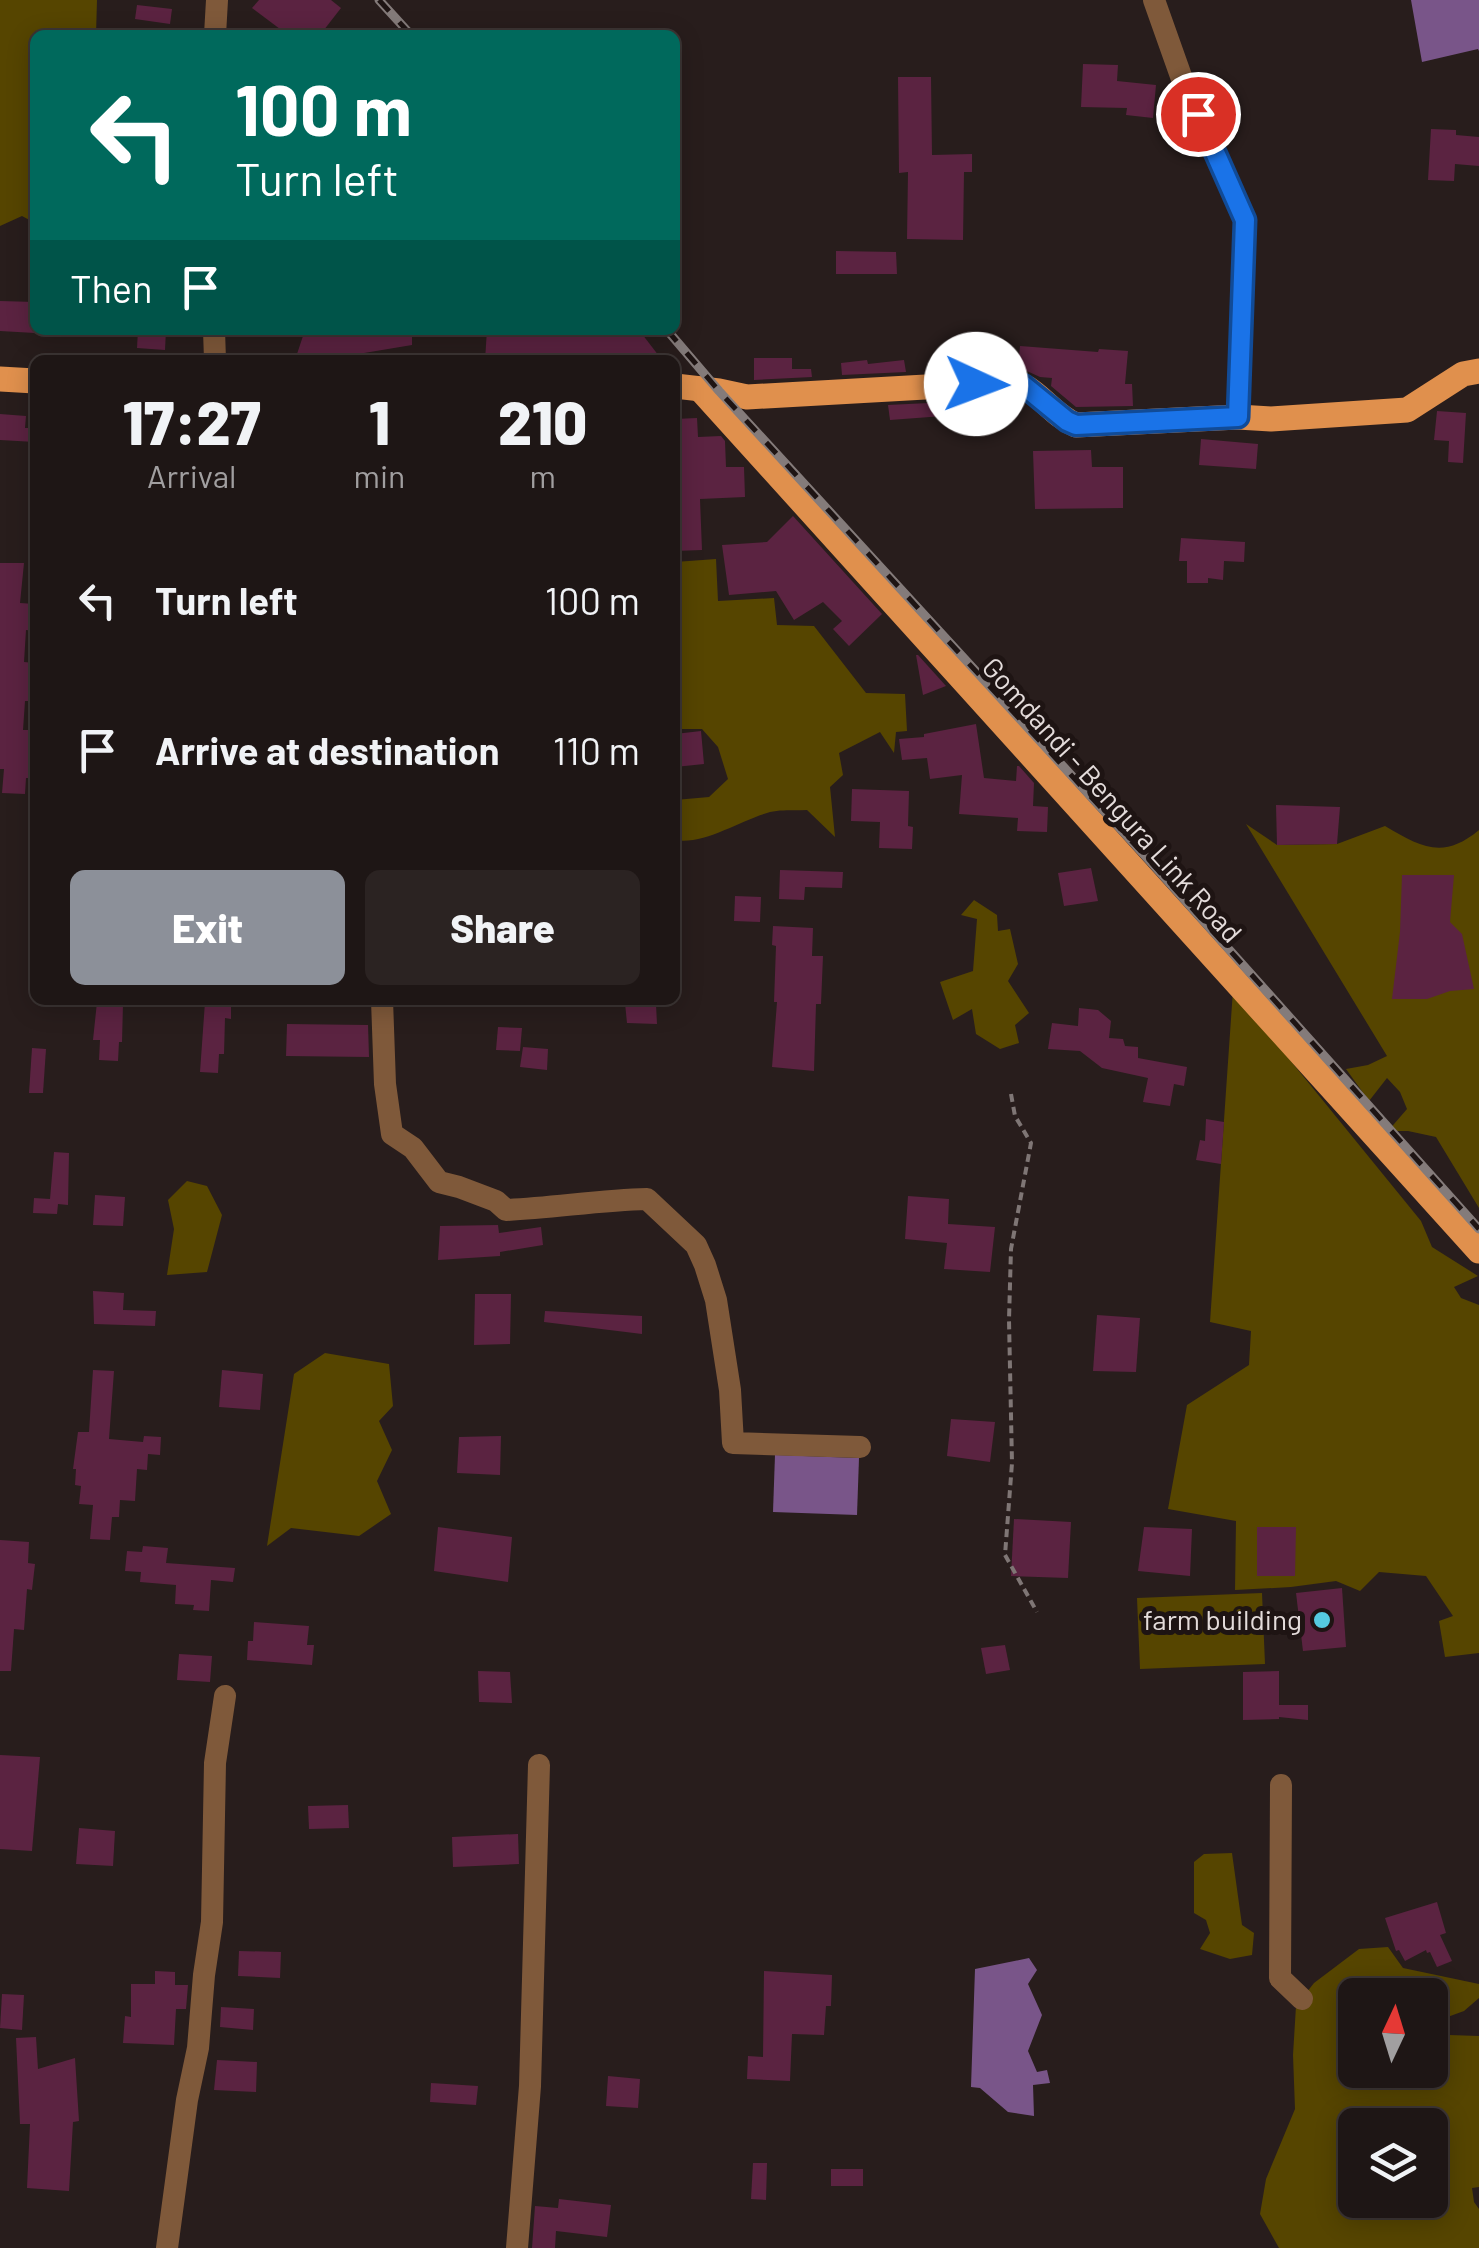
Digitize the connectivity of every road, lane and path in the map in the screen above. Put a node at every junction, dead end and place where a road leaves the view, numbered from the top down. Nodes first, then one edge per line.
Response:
1 (217, 0) edge
2 (1154, 0) edge
3 (215, 30) edge
4 (1479, 370) edge
5 (0, 379) edge
6 (30, 380) edge
7 (688, 388) edge
8 (1238, 417) junction
9 (382, 1005) edge
10 (1011, 1094) dead end
11 (1479, 1251) edge
12 (860, 1447) dead end
13 (1036, 1612) dead end
14 (225, 1696) dead end
15 (539, 1765) dead end
16 (1281, 1785) dead end
17 (1302, 1999) dead end
18 (167, 2248) edge
19 (517, 2248) edge

1 - 3 street
2 - 8 street
4 - 8 main road
5 - 6 main road
7 - 8 main road
7 - 11 main road, Gomdandi - Bengura Link Road
9 - 12 street
10 - 13 path
14 - 18 street
15 - 19 street
16 - 17 street

